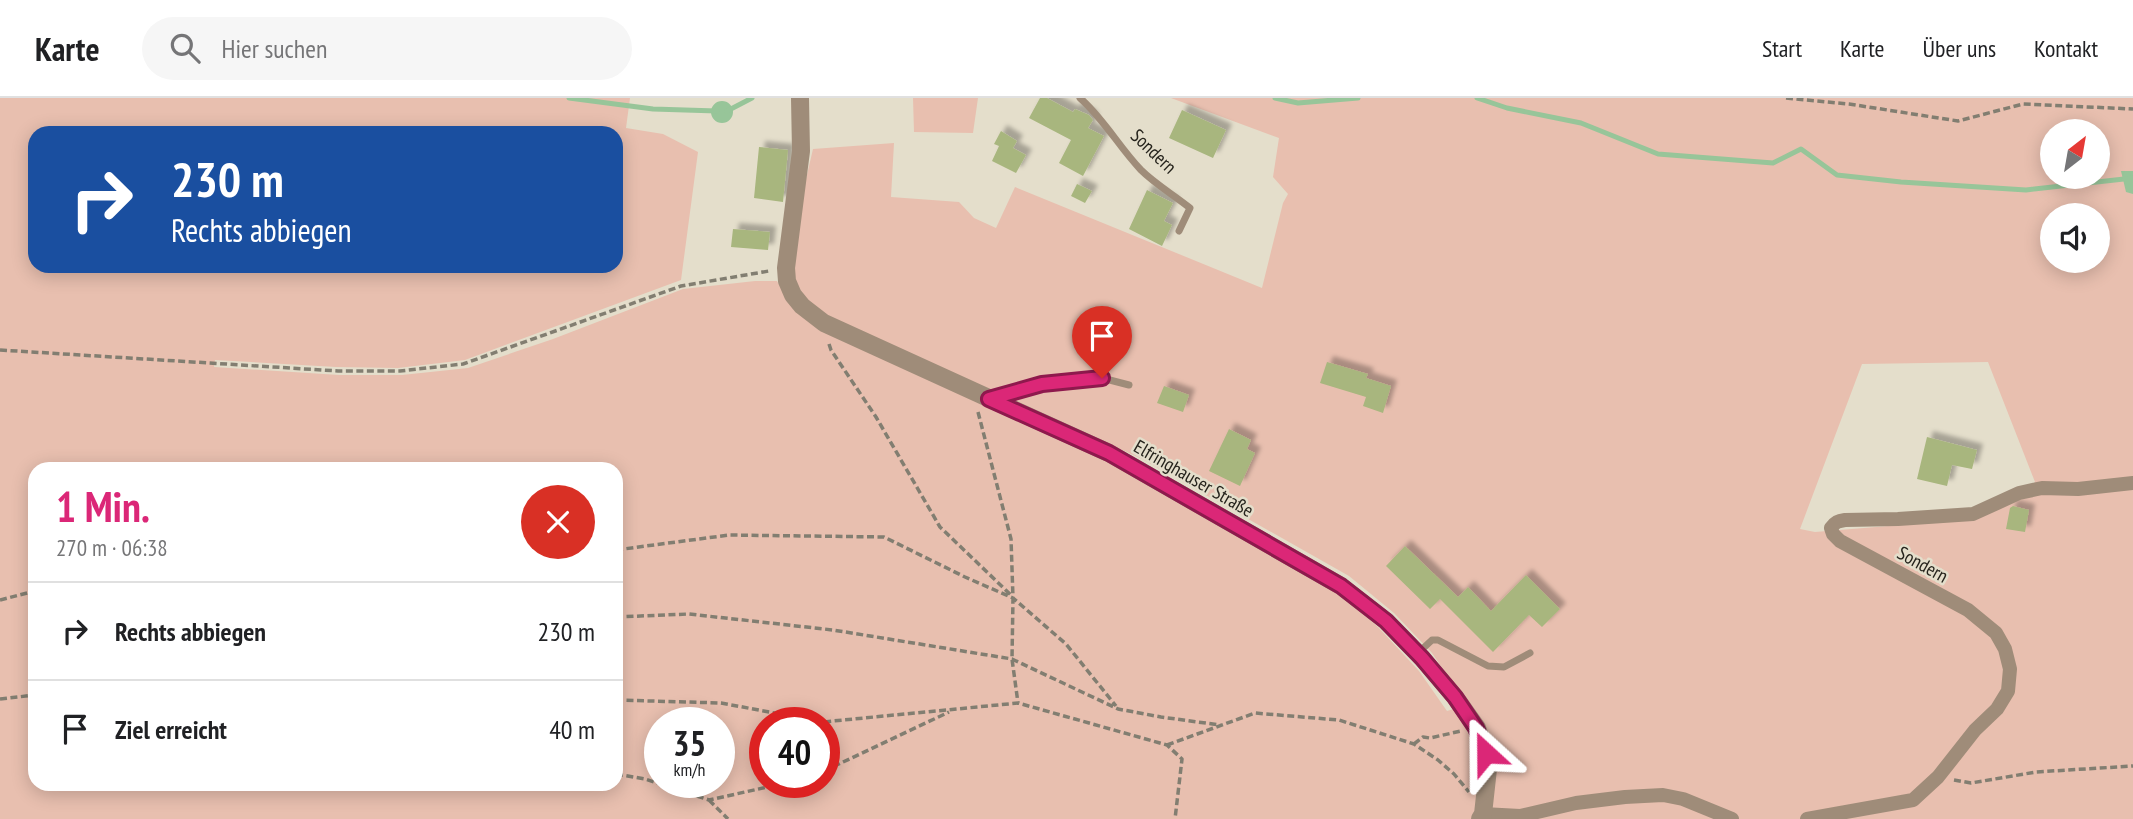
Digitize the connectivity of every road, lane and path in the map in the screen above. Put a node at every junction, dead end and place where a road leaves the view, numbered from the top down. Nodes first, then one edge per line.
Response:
1 (800, 98) edge
2 (1080, 98) edge
3 (1786, 98) edge
4 (2133, 109) edge
5 (1179, 231) dead end
6 (786, 268) junction
7 (824, 323) junction
8 (0, 350) edge
9 (1129, 385) dead end
10 (981, 395) junction
11 (2133, 483) edge
12 (623, 549) edge
13 (28, 594) edge
14 (1013, 598) junction
15 (0, 600) edge
16 (623, 617) edge
17 (1417, 653) junction
18 (1530, 653) dead end
19 (1012, 659) junction
20 (28, 696) edge
21 (0, 699) edge
22 (623, 700) edge
23 (1018, 703) junction
24 (1118, 709) junction
25 (952, 710) junction
26 (1220, 725) junction
27 (1476, 728) junction
28 (1414, 744) junction
29 (1167, 745) junction
30 (840, 763) edge
31 (2133, 766) edge
32 (623, 775) edge
33 (1938, 777) junction
34 (749, 791) edge
35 (709, 800) junction
36 (1482, 817) edge
37 (728, 819) edge
38 (1175, 819) edge
39 (1732, 819) edge
40 (1807, 819) edge

1 - 6 street, Elfringhauser Straße
2 - 5 lane, Sondern
3 - 4 path
6 - 7 street, Elfringhauser Straße
6 - 8 path
7 - 10 street, Elfringhauser Straße
7 - 14 path
9 - 10 lane
10 - 14 path
10 - 17 street, Elfringhauser Straße
11 - 33 street, Sondern
12 - 14 path
13 - 15 path
14 - 19 path
14 - 24 path
16 - 19 path
17 - 18 lane
17 - 27 street, Elfringhauser Straße
19 - 23 path
19 - 24 path
20 - 21 path
22 - 25 path
23 - 25 path
23 - 29 path
24 - 26 path
25 - 30 path
26 - 28 path
26 - 29 path
27 - 28 path
27 - 36 street, Elfringhauser Straße
28 - 36 path
29 - 38 path
31 - 33 path
32 - 35 path
33 - 40 street, Sondern
34 - 35 path
35 - 37 path
36 - 39 street

